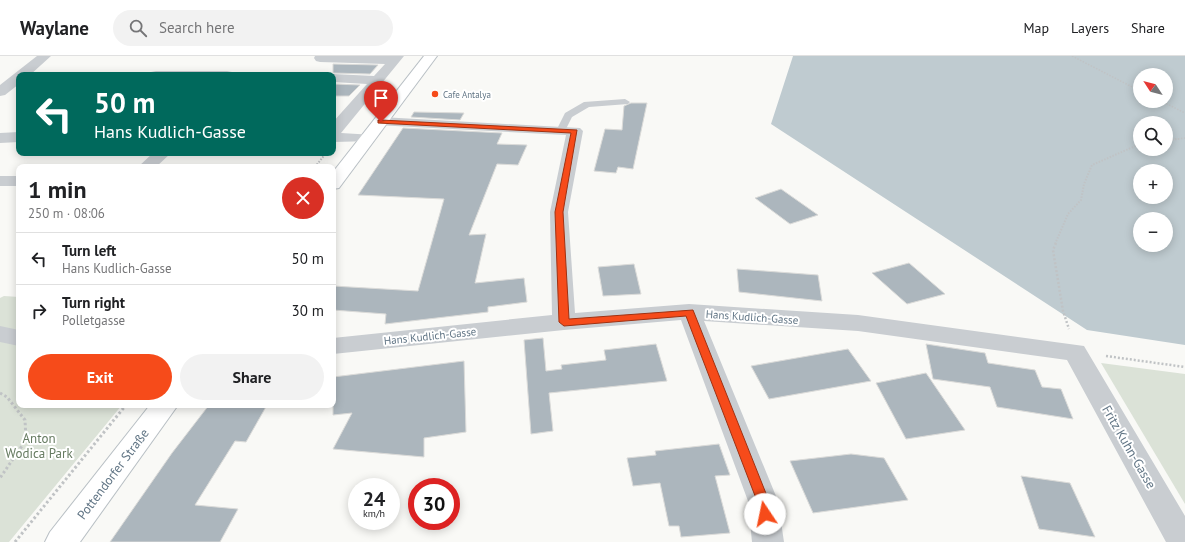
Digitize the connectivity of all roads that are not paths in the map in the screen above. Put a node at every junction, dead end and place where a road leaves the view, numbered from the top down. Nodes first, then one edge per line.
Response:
1 (45, 56) edge
2 (322, 56) edge
3 (431, 56) edge
4 (396, 58) edge
5 (26, 72) edge
6 (336, 78) edge
7 (16, 80) edge
8 (377, 80) junction
9 (0, 92) edge
10 (625, 102) dead end
11 (336, 113) edge
12 (349, 114) junction
13 (381, 122) junction
14 (336, 129) edge
15 (561, 131) junction
16 (16, 137) edge
17 (336, 137) edge
18 (0, 138) edge
19 (368, 138) junction
20 (159, 156) edge
21 (150, 164) edge
22 (336, 180) edge
23 (16, 181) edge
24 (0, 182) edge
25 (689, 312) junction
26 (564, 322) junction
27 (0, 334) edge
28 (16, 337) edge
29 (336, 346) edge
30 (1075, 352) joint
31 (163, 408) edge
32 (61, 542) edge
33 (768, 542) edge
34 (1183, 542) edge

1 - 5 street
2 - 4 street
3 - 13 main road
4 - 8 street
6 - 8 street
7 - 9 street
8 - 12 street
10 - 15 lane
11 - 12 street
12 - 14 street
13 - 15 street
13 - 19 main road
15 - 26 street
16 - 18 street
17 - 19 street
19 - 22 main road
20 - 21 street
23 - 24 street
25 - 26 street, Hans Kudlich-Gasse
25 - 30 street, Hans Kudlich-Gasse
25 - 33 street
26 - 29 street, Hans Kudlich-Gasse
27 - 28 street
30 - 34 street, Fritz Kuhn-Gasse
31 - 32 main road, Pottendorfer Straße

